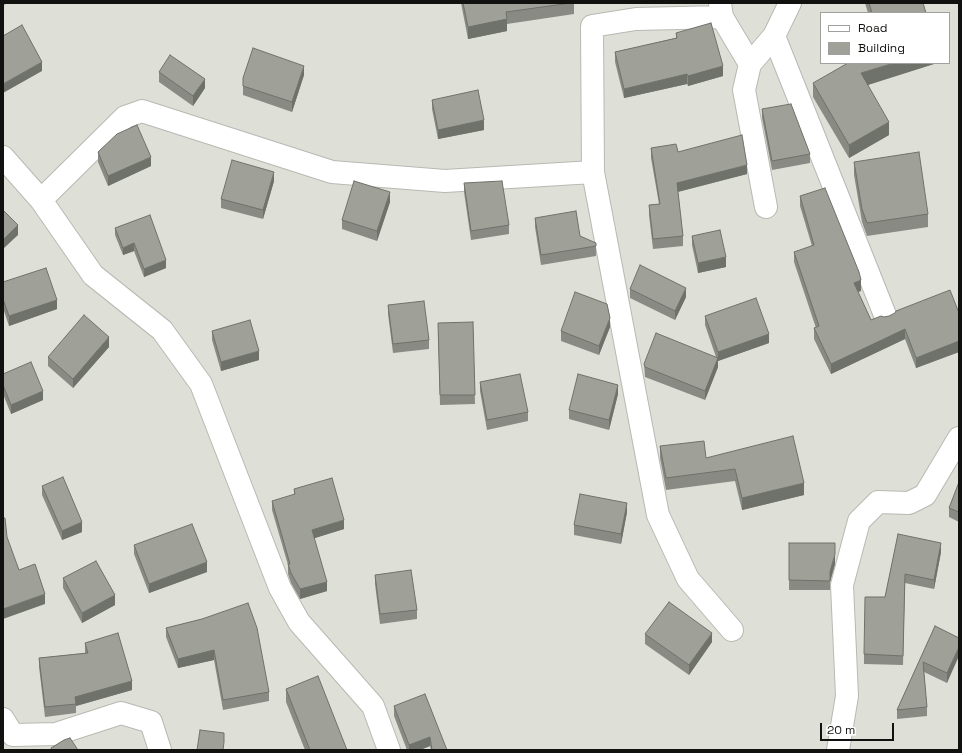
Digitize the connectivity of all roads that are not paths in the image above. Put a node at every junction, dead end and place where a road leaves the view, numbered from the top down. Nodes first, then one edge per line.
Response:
1 (790, 3) edge
2 (721, 10) edge
3 (774, 36) junction
4 (750, 64) junction
5 (3, 157) edge
6 (593, 172) junction
7 (41, 200) junction
8 (766, 207) dead end
9 (885, 315) edge
10 (959, 438) edge
11 (732, 630) dead end
12 (6, 733) edge
13 (160, 750) edge
14 (389, 750) edge
15 (838, 750) edge

1 - 3 street
2 - 4 street
2 - 6 street
3 - 4 street
3 - 9 street
4 - 8 street
5 - 7 street
6 - 7 street
6 - 11 street
7 - 14 street
10 - 15 street
12 - 13 street

